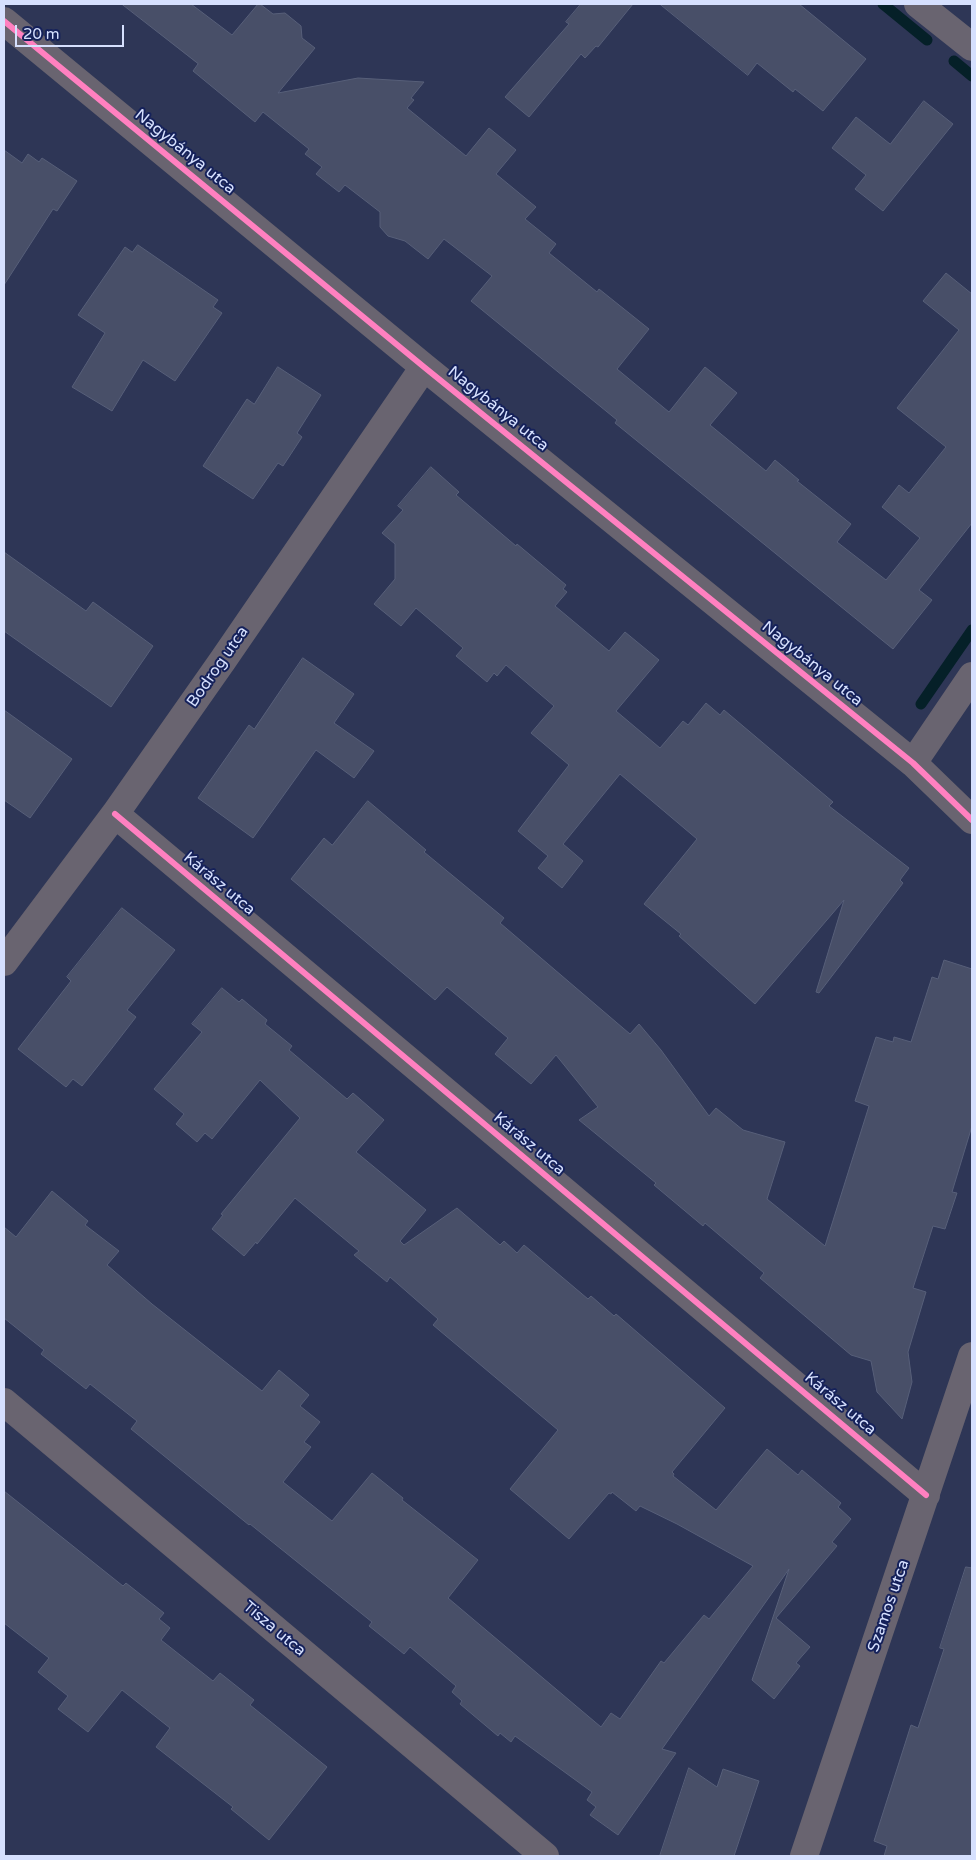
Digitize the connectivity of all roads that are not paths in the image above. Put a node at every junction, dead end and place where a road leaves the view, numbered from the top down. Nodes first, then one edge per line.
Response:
1 (918, 4) edge
2 (4, 21) edge
3 (972, 47) edge
4 (424, 367) junction
5 (972, 676) edge
6 (913, 763) junction
7 (115, 814) junction
8 (972, 820) edge
9 (4, 962) edge
10 (972, 1356) edge
11 (4, 1402) edge
12 (926, 1495) junction
13 (544, 1856) edge
14 (804, 1856) edge

1 - 3 street
2 - 4 street, Nagybánya utca
4 - 6 street, Nagybánya utca
4 - 7 street, Bodrog utca
5 - 6 street
6 - 8 street, Nagybánya utca
7 - 9 street, Bodrog utca
7 - 12 street, Kárász utca
10 - 12 street, Szamos utca
11 - 13 street, Tisza utca
12 - 14 street, Szamos utca

